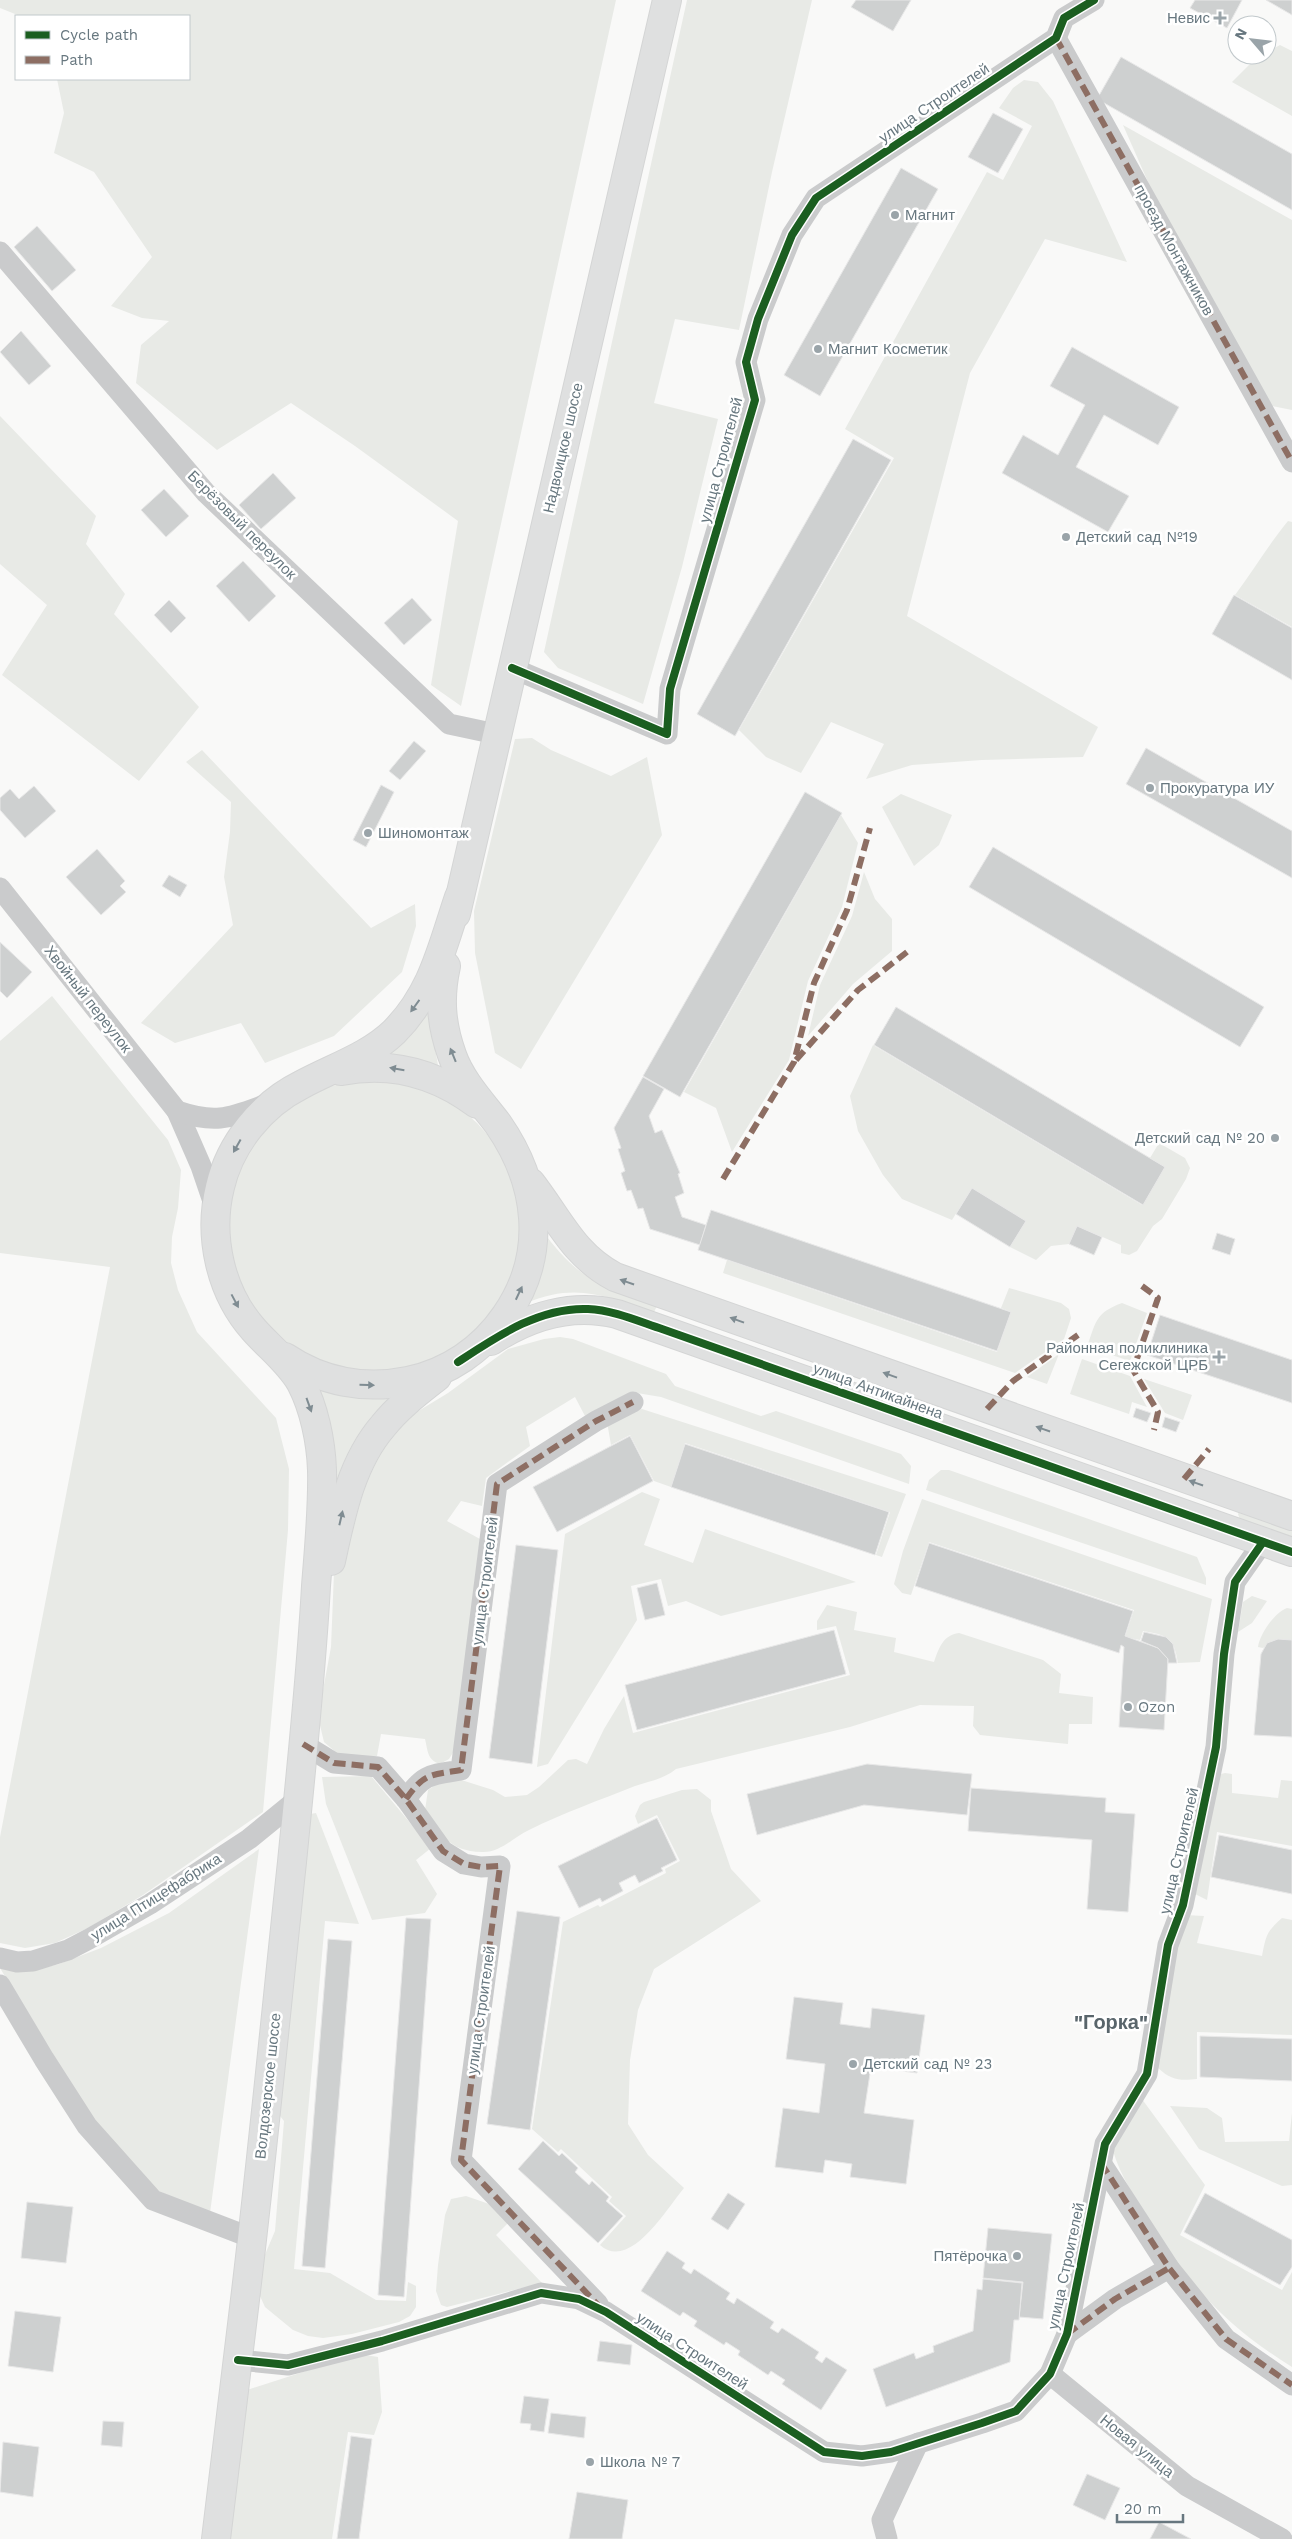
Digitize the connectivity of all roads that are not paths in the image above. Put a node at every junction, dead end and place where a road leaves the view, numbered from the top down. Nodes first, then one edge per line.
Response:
1 (667, 0) edge
2 (1094, 0) edge
3 (1056, 38) junction
4 (0, 252) edge
5 (1292, 462) edge
6 (512, 668) junction
7 (496, 734) junction
8 (0, 888) edge
9 (459, 897) junction
10 (328, 1074) junction
11 (275, 1101) junction
12 (177, 1111) junction
13 (498, 1125) junction
14 (527, 1178) junction
15 (216, 1210) junction
16 (274, 1350) junction
17 (454, 1364) junction
18 (633, 1402) dead end
19 (1228, 1494) junction
20 (1292, 1516) edge
21 (1216, 1525) junction
22 (1263, 1542) junction
23 (1292, 1552) edge
24 (313, 1633) junction
25 (303, 1744) junction
26 (406, 1799) junction
27 (298, 1800) junction
28 (0, 1958) edge
29 (0, 1985) edge
30 (1101, 2163) junction
31 (252, 2238) junction
32 (1169, 2268) junction
33 (606, 2312) junction
34 (1067, 2334) junction
35 (238, 2360) junction
36 (1050, 2374) junction
37 (1292, 2385) edge
38 (918, 2443) junction
39 (884, 2529) edge
40 (216, 2539) edge
41 (1282, 2539) edge

1 - 6 main road, Надвоицкое шоссе
2 - 3 street, улица Строителей
3 - 5 street, проезд Монтажников
3 - 6 street, улица Строителей
4 - 7 street, Берёзовый переулок
6 - 7 main road, Надвоицкое шоссе
7 - 9 main road, Надвоицкое шоссе
8 - 12 street, Хвойный переулок
9 -> 10 main road
13 -> 9 main road
10 - 11 main road
13 -> 10 main road
11 - 12 street
11 -> 15 main road
12 - 15 street, Хвойный переулок
13 - 14 main road
17 -> 14 main road
19 -> 14 main road, улица Антикайнена
15 -> 16 main road
16 -> 17 main road
16 -> 24 main road
17 - 21 main road, улица Антикайнена
24 -> 17 main road
18 - 26 street, улица Строителей
19 - 20 main road, улица Антикайнена
19 - 21 main road
21 - 22 main road, улица Антикайнена
22 - 23 main road, улица Антикайнена
22 - 30 street, улица Строителей
24 - 25 main road, Волдозерское шоссе
25 - 26 street, улица Строителей
25 - 27 main road, Волдозерское шоссе
26 - 33 street, улица Строителей
27 - 28 street, улица Птицефабрика
27 - 31 main road, Волдозерское шоссе
29 - 31 street
30 - 32 street
30 - 34 street, улица Строителей
31 - 35 main road, Волдозерское шоссе
32 - 34 street
32 - 37 street
33 - 35 street, улица Строителей
33 - 38 street, улица Строителей
34 - 36 street, улица Строителей
35 - 40 main road, Волдозерское шоссе
36 - 38 street, улица Строителей
36 - 41 street, Новая улица
38 - 39 street

